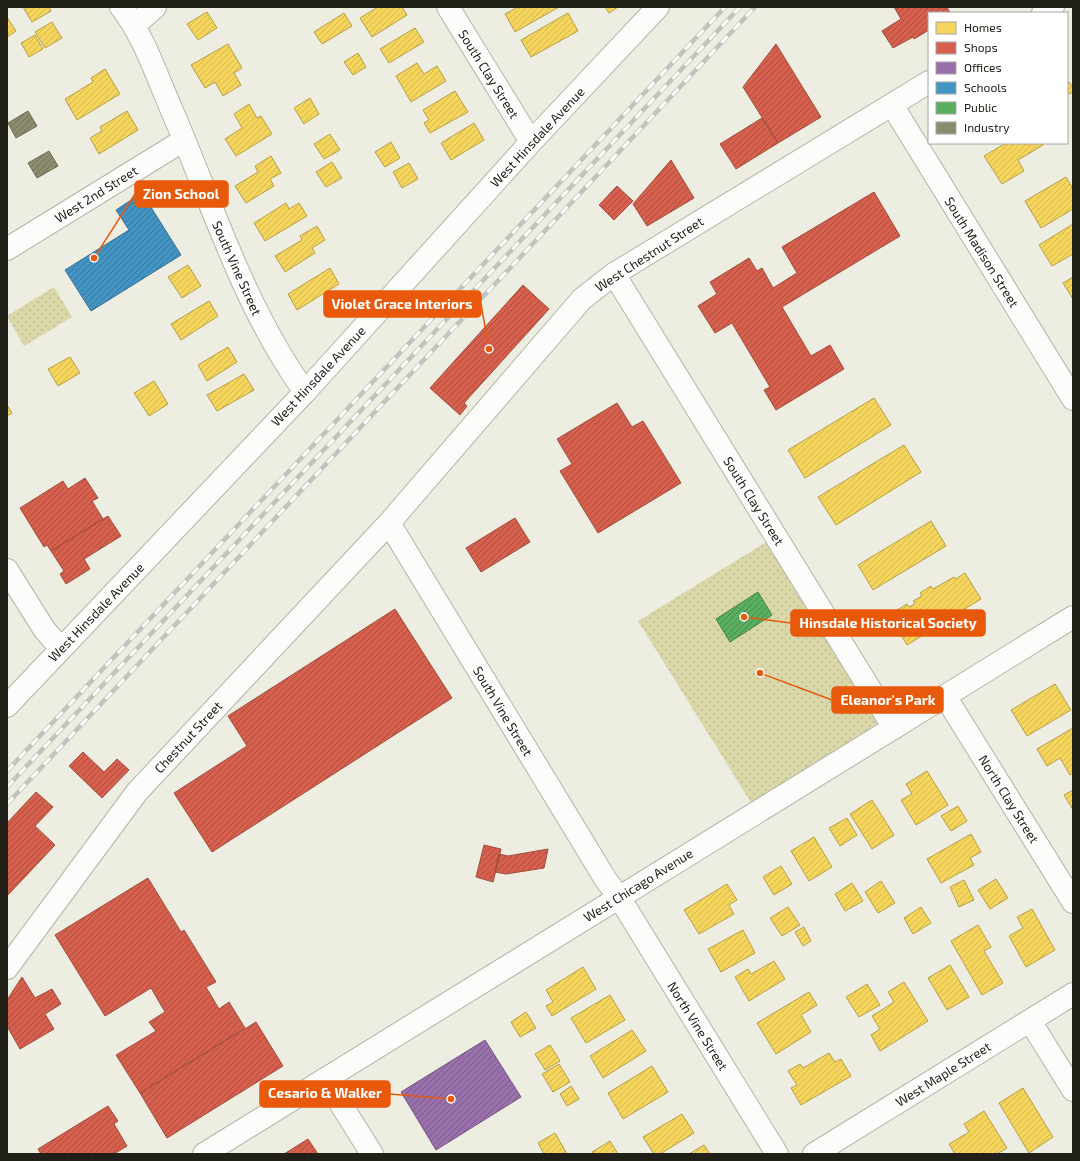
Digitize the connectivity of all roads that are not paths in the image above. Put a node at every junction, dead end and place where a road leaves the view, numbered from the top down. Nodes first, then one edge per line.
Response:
1 (121, 7) edge
2 (155, 7) edge
3 (448, 7) edge
4 (658, 7) edge
5 (135, 25) junction
6 (928, 83) edge
7 (892, 105) junction
8 (184, 140) junction
9 (531, 142) junction
10 (7, 249) edge
11 (614, 274) junction
12 (305, 392) junction
13 (1073, 399) edge
14 (389, 523) junction
15 (7, 570) edge
16 (1073, 617) edge
17 (61, 649) junction
18 (946, 696) junction
19 (7, 706) edge
20 (894, 728) junction
21 (619, 898) junction
22 (1073, 902) edge
23 (7, 968) edge
24 (1073, 994) edge
25 (1030, 1021) junction
26 (325, 1079) junction
27 (1073, 1090) edge
28 (204, 1154) edge
29 (372, 1154) edge
30 (777, 1154) edge
31 (814, 1154) edge

1 - 5 street, South Vine Street
2 - 5 street
3 - 9 street, South Clay Street
4 - 9 street, West Hinsdale Avenue
5 - 8 street, South Vine Street
6 - 7 street, West Chestnut Street
7 - 11 street, West Chestnut Street
7 - 13 street, South Madison Street
8 - 10 street, West 2nd Street
8 - 12 street, South Vine Street
9 - 12 street, West Hinsdale Avenue
11 - 14 street, West Chestnut Street
11 - 20 street, South Clay Street
12 - 17 street, West Hinsdale Avenue
14 - 21 street, South Vine Street
14 - 23 street, Chestnut Street
15 - 17 street
16 - 18 street, West Chicago Avenue
17 - 19 street, West Hinsdale Avenue
18 - 20 street, West Chicago Avenue
18 - 22 street, North Clay Street
20 - 21 street, West Chicago Avenue
21 - 26 street, West Chicago Avenue
21 - 30 street, North Vine Street
24 - 25 street, West Maple Street
25 - 27 street
25 - 31 street, West Maple Street
26 - 28 street, West Chicago Avenue
26 - 29 street

